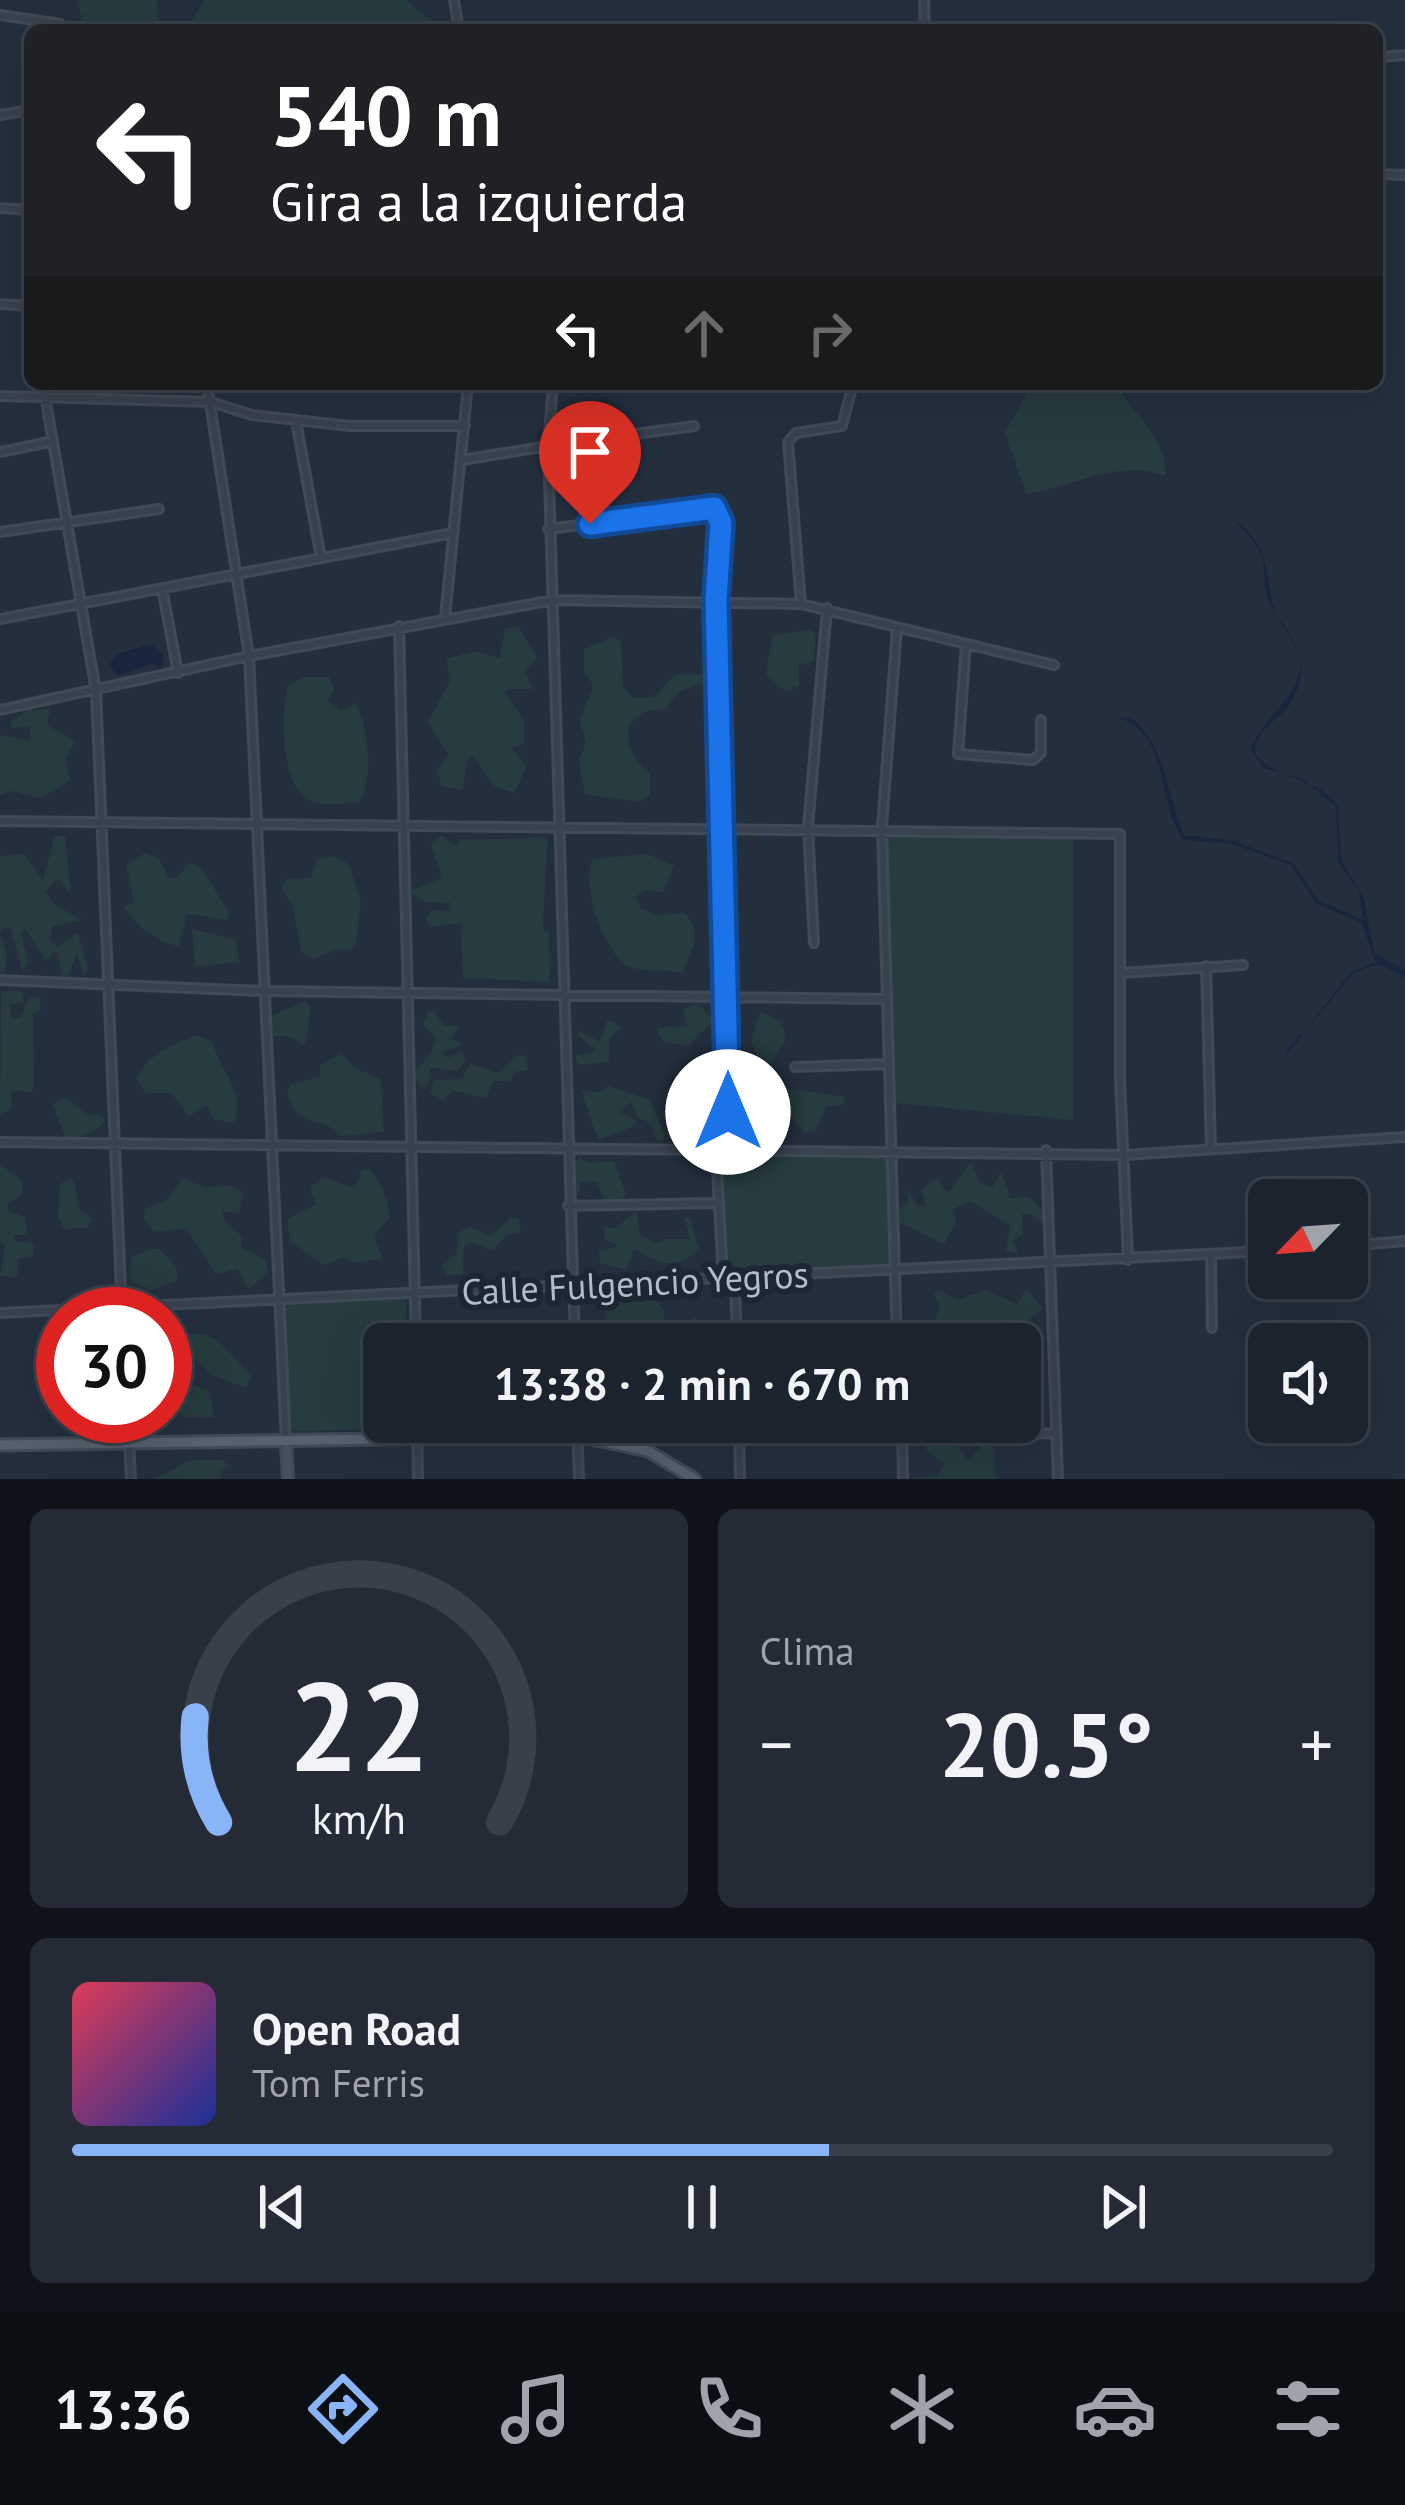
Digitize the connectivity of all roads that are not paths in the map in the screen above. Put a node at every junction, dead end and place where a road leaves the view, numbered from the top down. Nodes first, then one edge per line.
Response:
1 (0, 15) edge
2 (60, 24) edge
3 (43, 390) edge
4 (207, 390) edge
5 (467, 390) edge
6 (553, 390) edge
7 (851, 390) edge
8 (0, 396) edge
9 (42, 398) junction
10 (206, 402) junction
11 (296, 422) junction
12 (465, 426) junction
13 (694, 426) dead end
14 (49, 442) junction
15 (548, 446) junction
16 (0, 452) edge
17 (461, 460) junction
18 (159, 508) dead end
19 (64, 520) junction
20 (548, 529) junction
21 (0, 532) edge
22 (453, 533) junction
23 (321, 558) junction
24 (236, 574) junction
25 (162, 588) junction
26 (553, 600) junction
27 (716, 600) junction
28 (80, 602) junction
29 (801, 604) junction
30 (827, 608) junction
31 (445, 618) junction
32 (0, 619) edge
33 (400, 626) junction
34 (898, 627) junction
35 (966, 644) junction
36 (248, 656) junction
37 (1054, 665) dead end
38 (178, 673) junction
39 (96, 692) junction
40 (0, 710) edge
41 (1041, 720) dead end
42 (0, 820) edge
43 (101, 824) junction
44 (557, 825) junction
45 (254, 826) junction
46 (724, 826) junction
47 (808, 827) junction
48 (882, 827) junction
49 (404, 828) junction
50 (814, 943) dead end
51 (1243, 965) dead end
52 (1206, 966) junction
53 (1121, 973) junction
54 (0, 980) edge
55 (105, 981) junction
56 (264, 991) junction
57 (405, 991) junction
58 (562, 996) junction
59 (728, 999) junction
60 (886, 999) junction
61 (887, 1064) junction
62 (795, 1067) dead end
63 (1405, 1137) edge
64 (0, 1142) edge
65 (112, 1142) junction
66 (271, 1145) junction
67 (888, 1148) junction
68 (411, 1149) junction
69 (729, 1149) junction
70 (716, 1150) junction
71 (1046, 1150) junction
72 (1210, 1150) junction
73 (566, 1151) junction
74 (1125, 1154) junction
75 (716, 1203) junction
76 (568, 1206) junction
77 (1405, 1241) edge
78 (1368, 1244) edge
79 (1248, 1252) edge
80 (1211, 1255) junction
81 (1128, 1260) junction
82 (1050, 1261) junction
83 (892, 1271) junction
84 (723, 1278) junction
85 (735, 1279) junction
86 (573, 1286) junction
87 (120, 1287) edge
88 (416, 1293) junction
89 (282, 1298) junction
90 (192, 1305) edge
91 (36, 1312) edge
92 (0, 1313) edge
93 (416, 1323) edge
94 (574, 1323) edge
95 (736, 1323) edge
96 (896, 1323) edge
97 (1212, 1328) dead end
98 (1041, 1433) edge
99 (1055, 1433) junction
100 (363, 1440) edge
101 (192, 1442) edge
102 (286, 1442) junction
103 (64, 1443) edge
104 (129, 1443) edge
105 (417, 1443) edge
106 (582, 1443) edge
107 (610, 1443) edge
108 (740, 1443) edge
109 (903, 1443) edge
110 (0, 1444) edge
111 (131, 1479) edge
112 (288, 1479) edge
113 (418, 1479) edge
114 (579, 1479) edge
115 (695, 1479) edge
116 (740, 1479) edge
117 (904, 1479) edge
118 (1058, 1479) edge

1 - 2 street
3 - 9 street
4 - 10 street
5 - 12 street
6 - 15 street
7 - 29 street
8 - 9 street
9 - 10 street
9 - 14 street
10 - 11 street
10 - 24 street
11 - 12 street
11 - 23 street
12 - 17 street
13 - 15 street
14 - 16 street
14 - 19 street
15 - 17 street
15 - 20 street
17 - 22 street
18 - 19 street
19 - 21 street
19 - 28 street
20 - 26 street
20 - 27 street
22 - 23 street
22 - 31 street
23 - 24 street
24 - 25 street
24 - 36 street
25 - 28 street
25 - 38 street
26 - 27 street
26 - 31 street
26 - 44 street
27 - 29 street
27 - 46 street
28 - 32 street
28 - 39 street
29 - 30 street
30 - 34 street
30 - 47 street
31 - 33 street
33 - 36 street
33 - 49 street
34 - 35 street
34 - 48 street
35 - 37 street
35 - 41 street
36 - 38 street
36 - 45 street
38 - 39 street
39 - 40 street
39 - 43 street
42 - 43 street
43 - 45 street
43 - 55 street
44 - 46 street
44 - 49 street
44 - 58 street
45 - 49 street
45 - 56 street
46 - 47 street
46 - 59 street
47 - 48 street
47 - 50 street
48 - 53 street
48 - 60 street
49 - 57 street
51 - 52 street
52 - 53 street
52 - 72 street
53 - 74 street
54 - 55 street
55 - 56 street
55 - 65 street
56 - 57 street
56 - 66 street
57 - 58 street
57 - 68 street
58 - 59 street
58 - 73 street
59 - 60 street
59 - 69 street
60 - 61 street
61 - 62 street
61 - 67 street
63 - 72 street
64 - 65 street
65 - 66 street
65 - 87 street
66 - 68 street
66 - 89 street
67 - 69 street
67 - 71 street
67 - 83 street
68 - 73 street
68 - 88 street
69 - 70 street
70 - 73 street
70 - 75 street
71 - 74 street
71 - 82 street
72 - 74 street
73 - 76 street
74 - 81 street
75 - 76 street
75 - 84 street
76 - 86 street
77 - 78 street
79 - 80 street, Calle Fulgencio Yegros
80 - 81 street, Calle Fulgencio Yegros
80 - 97 street
81 - 82 street, Calle Fulgencio Yegros
82 - 83 street, Calle Fulgencio Yegros
82 - 99 street
83 - 85 street, Calle Fulgencio Yegros
83 - 96 street
84 - 85 street, Calle Fulgencio Yegros
84 - 86 street, Calle Fulgencio Yegros
85 - 95 street
86 - 88 street, Calle Fulgencio Yegros
86 - 94 street
88 - 89 street, Calle Fulgencio Yegros
88 - 93 street
89 - 90 street, Calle Fulgencio Yegros
89 - 102 street
91 - 92 street, Calle Fulgencio Yegros
98 - 99 street
99 - 118 street
100 - 102 main road
101 - 102 main road
102 - 112 main road
103 - 110 main road
104 - 111 street
105 - 113 street
106 - 114 street
107 - 115 main road
108 - 116 street
109 - 117 street

